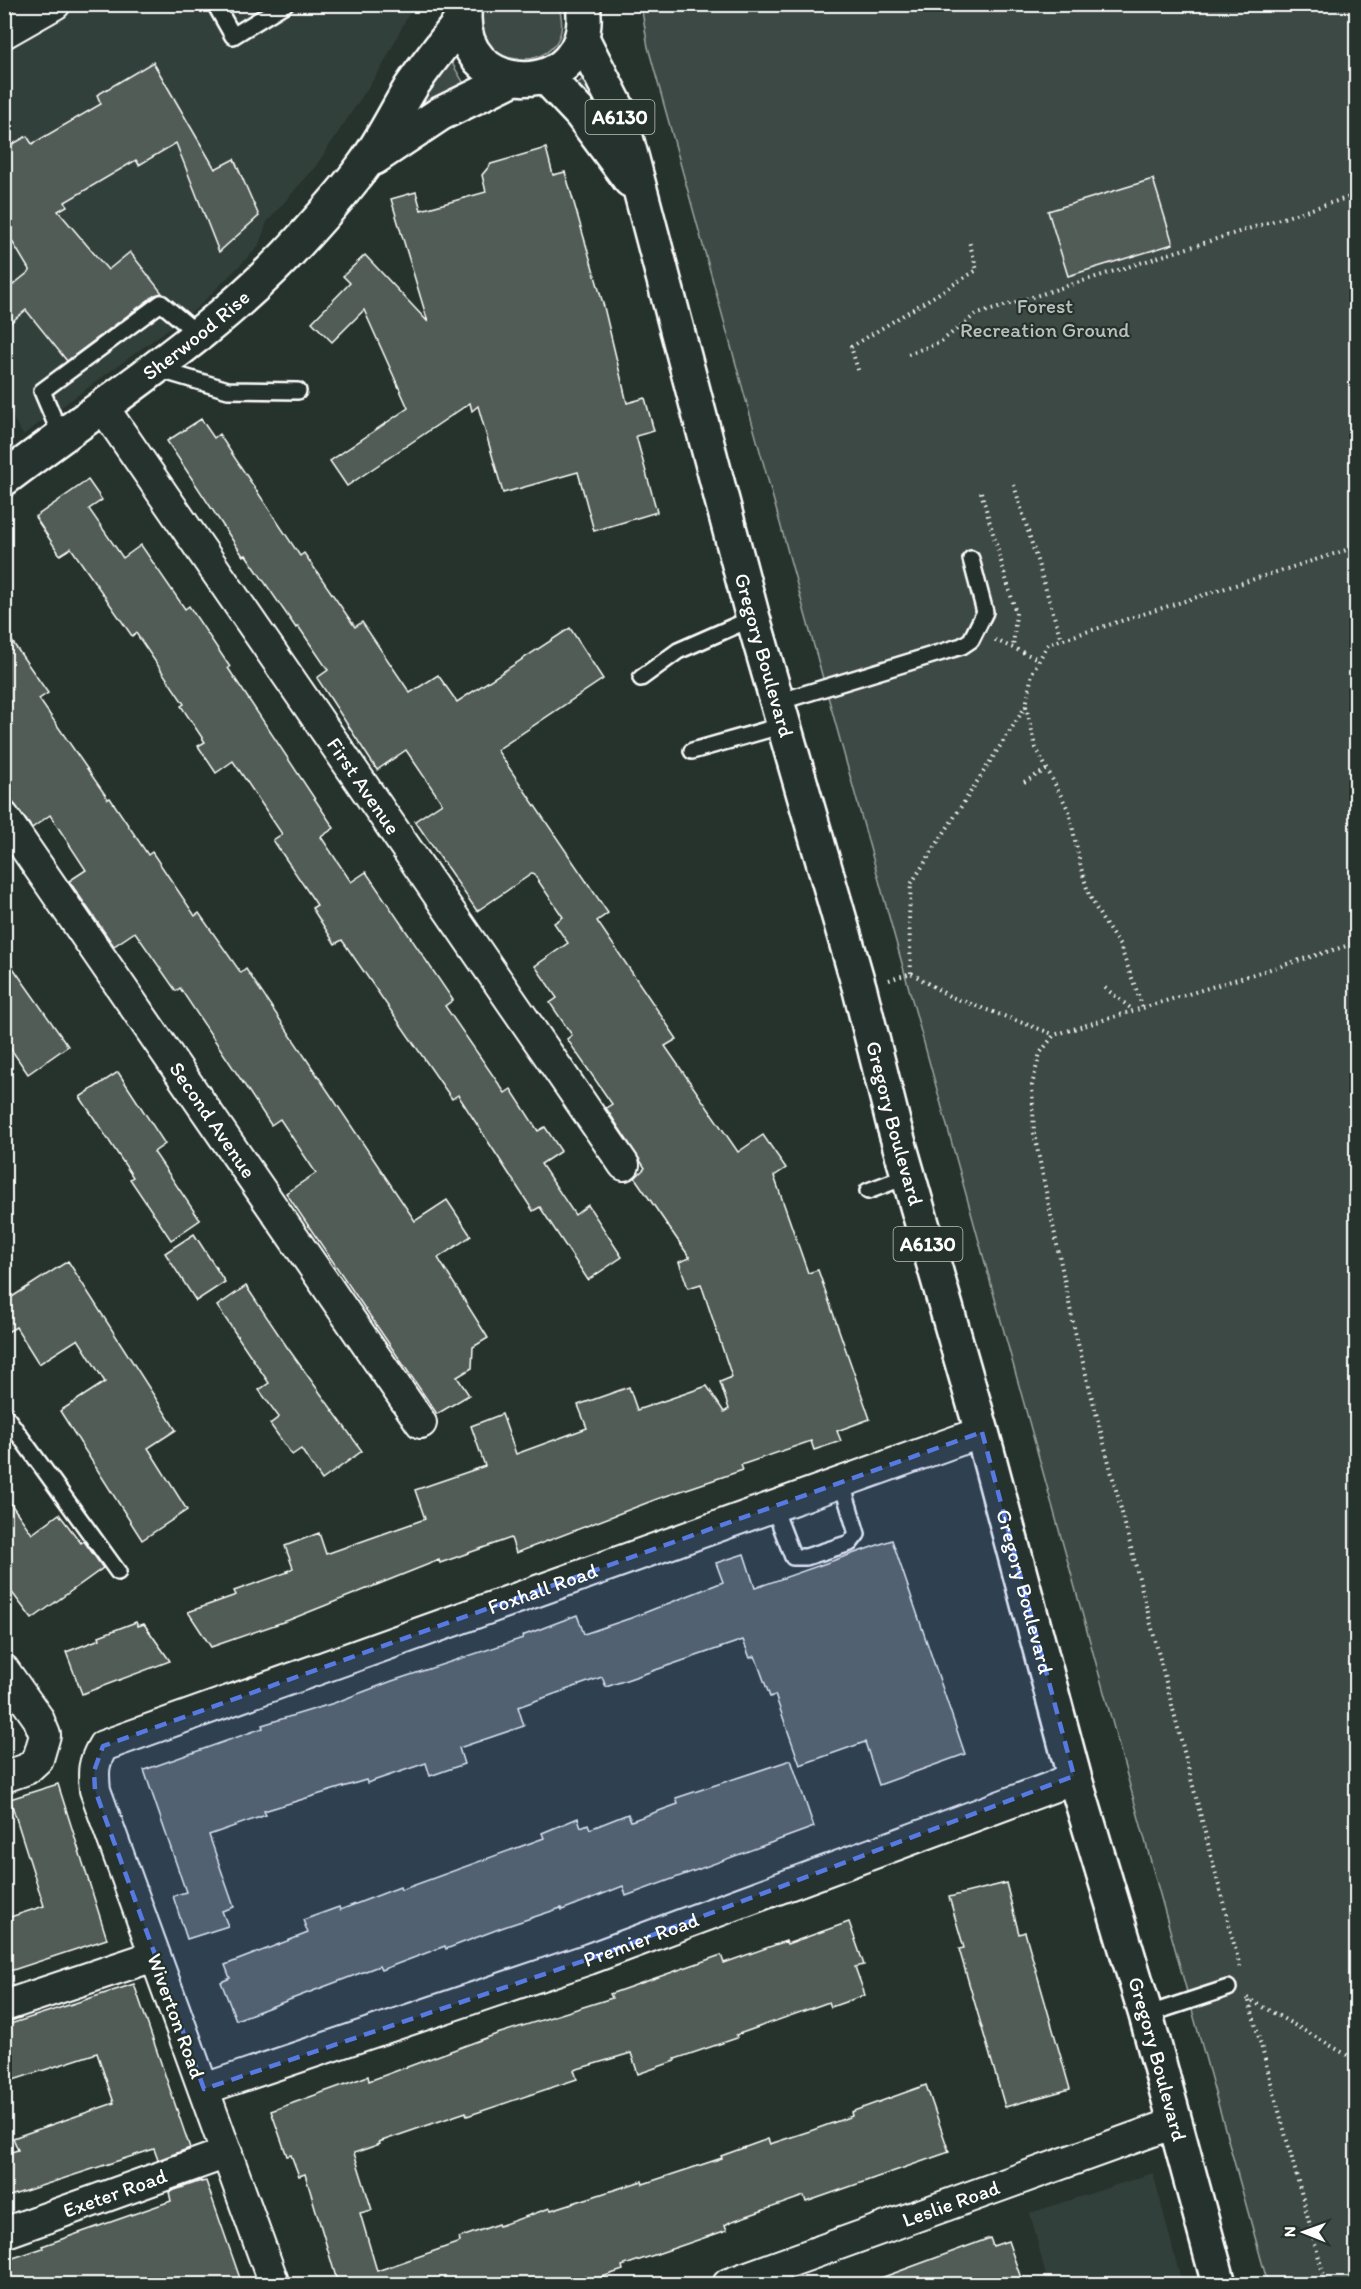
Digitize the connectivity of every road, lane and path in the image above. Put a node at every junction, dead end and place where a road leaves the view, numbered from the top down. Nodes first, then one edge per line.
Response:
1 (55, 4) edge
2 (215, 4) edge
3 (285, 4) edge
4 (583, 4) edge
5 (464, 11) edge
6 (4, 33) edge
7 (582, 38) junction
8 (545, 76) junction
9 (512, 79) junction
10 (364, 165) junction
11 (1356, 195) edge
12 (644, 202) junction
13 (969, 241) dead end
14 (198, 334) junction
15 (908, 354) dead end
16 (154, 368) junction
17 (858, 370) dead end
18 (298, 391) dead end
19 (103, 407) junction
20 (61, 435) junction
21 (4, 479) edge
22 (1014, 485) dead end
23 (981, 492) dead end
24 (1356, 547) edge
25 (971, 559) dead end
26 (753, 618) junction
27 (976, 631) junction
28 (1061, 639) junction
29 (1012, 648) junction
30 (1038, 659) junction
31 (641, 678) dead end
32 (1026, 706) junction
33 (781, 714) junction
34 (692, 751) dead end
35 (1048, 769) junction
36 (1024, 782) dead end
37 (4, 816) edge
38 (1356, 943) edge
39 (1105, 988) dead end
40 (1143, 1008) junction
41 (1133, 1011) junction
42 (1054, 1035) junction
43 (624, 1165) dead end
44 (908, 1176) junction
45 (868, 1191) dead end
46 (4, 1414) edge
47 (421, 1423) dead end
48 (982, 1432) junction
49 (842, 1484) junction
50 (774, 1508) junction
51 (118, 1572) dead end
52 (4, 1670) edge
53 (103, 1746) joint
54 (16, 1773) edge
55 (1074, 1776) junction
56 (154, 1956) junction
57 (1243, 1978) dead end
58 (1228, 1988) joint
59 (1246, 1988) dead end
60 (1248, 1999) junction
61 (4, 2006) edge
62 (1146, 2015) junction
63 (1356, 2060) edge
64 (204, 2090) junction
65 (1175, 2123) junction
66 (227, 2153) junction
67 (4, 2233) edge
68 (274, 2284) edge
69 (728, 2284) edge
70 (1219, 2284) edge
71 (1326, 2284) edge

1 - 6 street
2 - 3 lane
4 - 7 main road, Gregory Boulevard
5 - 9 main road
5 - 10 main road, Sherwood Rise
7 - 8 main road
7 - 12 main road, Gregory Boulevard / A6130
8 - 9 main road
8 - 12 main road, Gregory Boulevard / A6130
9 - 10 main road, Sherwood Rise
10 - 14 main road, Sherwood Rise
11 - 15 path
12 - 26 main road, Gregory Boulevard / A6130
13 - 17 path
14 - 16 main road, Sherwood Rise
14 - 20 lane
16 - 18 lane
16 - 19 main road, Sherwood Rise
19 - 20 main road, Sherwood Rise
19 - 43 street, First Avenue
20 - 21 main road, Sherwood Rise
22 - 28 path
23 - 29 path
24 - 28 path
25 - 27 lane
26 - 31 lane
26 - 33 main road, Gregory Boulevard / A6130
27 - 29 path
27 - 33 lane
28 - 30 path
29 - 30 path
30 - 32 path
32 - 35 path
32 - 42 path
33 - 34 lane
33 - 44 main road, Gregory Boulevard / A6130
35 - 36 path
35 - 40 path
37 - 47 street, Second Avenue
38 - 40 path
39 - 41 path
40 - 41 path
41 - 42 path
42 - 57 path
44 - 45 lane
44 - 48 main road, Gregory Boulevard / A6130
46 - 51 lane
48 - 49 street, Foxhall Road
48 - 55 main road, Gregory Boulevard / A6130
49 - 50 street, Foxhall Road
49 - 50 lane
50 - 53 street, Foxhall Road
52 - 54 street
53 - 56 street, Wiverton Road
55 - 62 main road, Gregory Boulevard / A6130
55 - 64 street, Premier Road
56 - 61 street
56 - 64 street, Wiverton Road
58 - 60 path
58 - 62 lane
59 - 60 path
60 - 63 path
60 - 71 path
62 - 65 main road, Gregory Boulevard / A6130
64 - 66 street, Wiverton Road
65 - 69 street, Leslie Road
65 - 70 main road, Gregory Boulevard / A6130
66 - 67 street, Exeter Road
66 - 68 street, Wiverton Road

